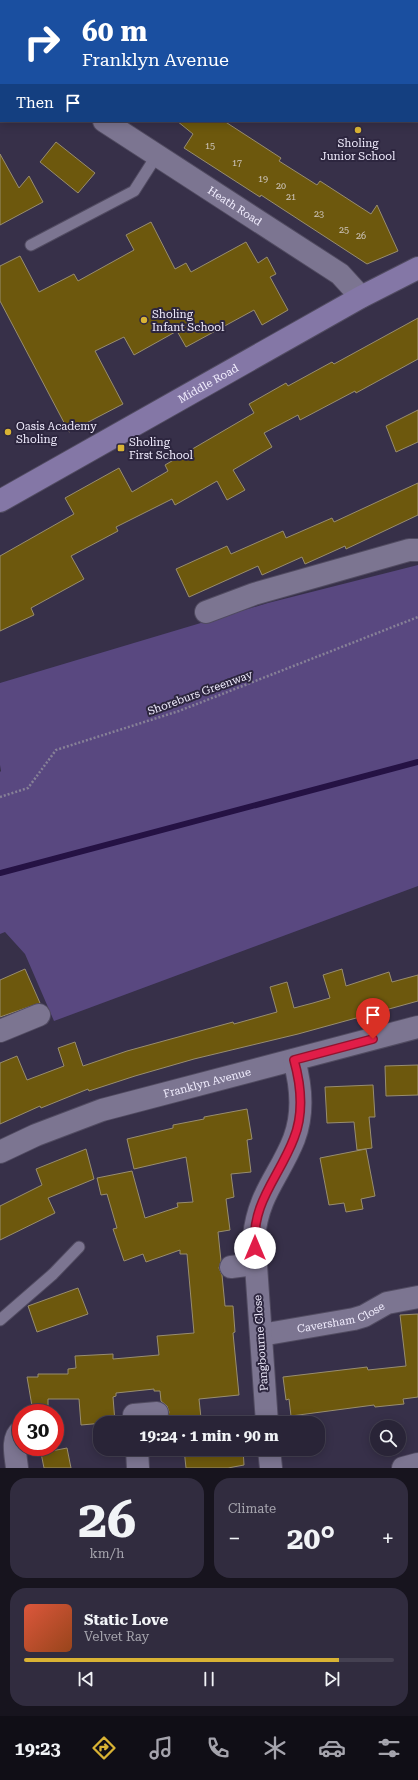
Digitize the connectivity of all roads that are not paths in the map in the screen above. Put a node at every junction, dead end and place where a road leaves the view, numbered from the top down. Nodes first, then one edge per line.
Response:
1 (106, 122) edge
2 (157, 155) junction
3 (31, 245) dead end
4 (418, 268) edge
5 (361, 297) junction
6 (0, 501) edge
7 (418, 550) edge
8 (206, 612) dead end
9 (40, 1015) dead end
10 (418, 1027) edge
11 (0, 1031) edge
12 (294, 1060) junction
13 (0, 1152) edge
14 (79, 1247) dead end
15 (256, 1264) junction
16 (231, 1267) dead end
17 (418, 1297) edge
18 (0, 1320) edge
19 (261, 1335) junction
20 (157, 1413) dead end
21 (134, 1416) edge
22 (267, 1416) edge
23 (15, 1456) edge
24 (137, 1456) edge
25 (270, 1456) edge
26 (418, 1464) edge
27 (17, 1468) edge
28 (138, 1468) edge
29 (271, 1468) edge
30 (403, 1468) edge

1 - 2 street, Heath Road
2 - 3 lane
2 - 5 street, Heath Road
4 - 5 street, Middle Road
5 - 6 street, Middle Road
7 - 8 street
9 - 11 street
10 - 12 street, Franklyn Avenue
12 - 13 street, Franklyn Avenue
12 - 15 street, Pangbourne Close
14 - 18 lane
15 - 16 street
15 - 19 street, Pangbourne Close
17 - 19 street, Caversham Close
19 - 22 street, Pangbourne Close
20 - 21 street
23 - 27 street
24 - 28 street
25 - 29 street
26 - 30 street

